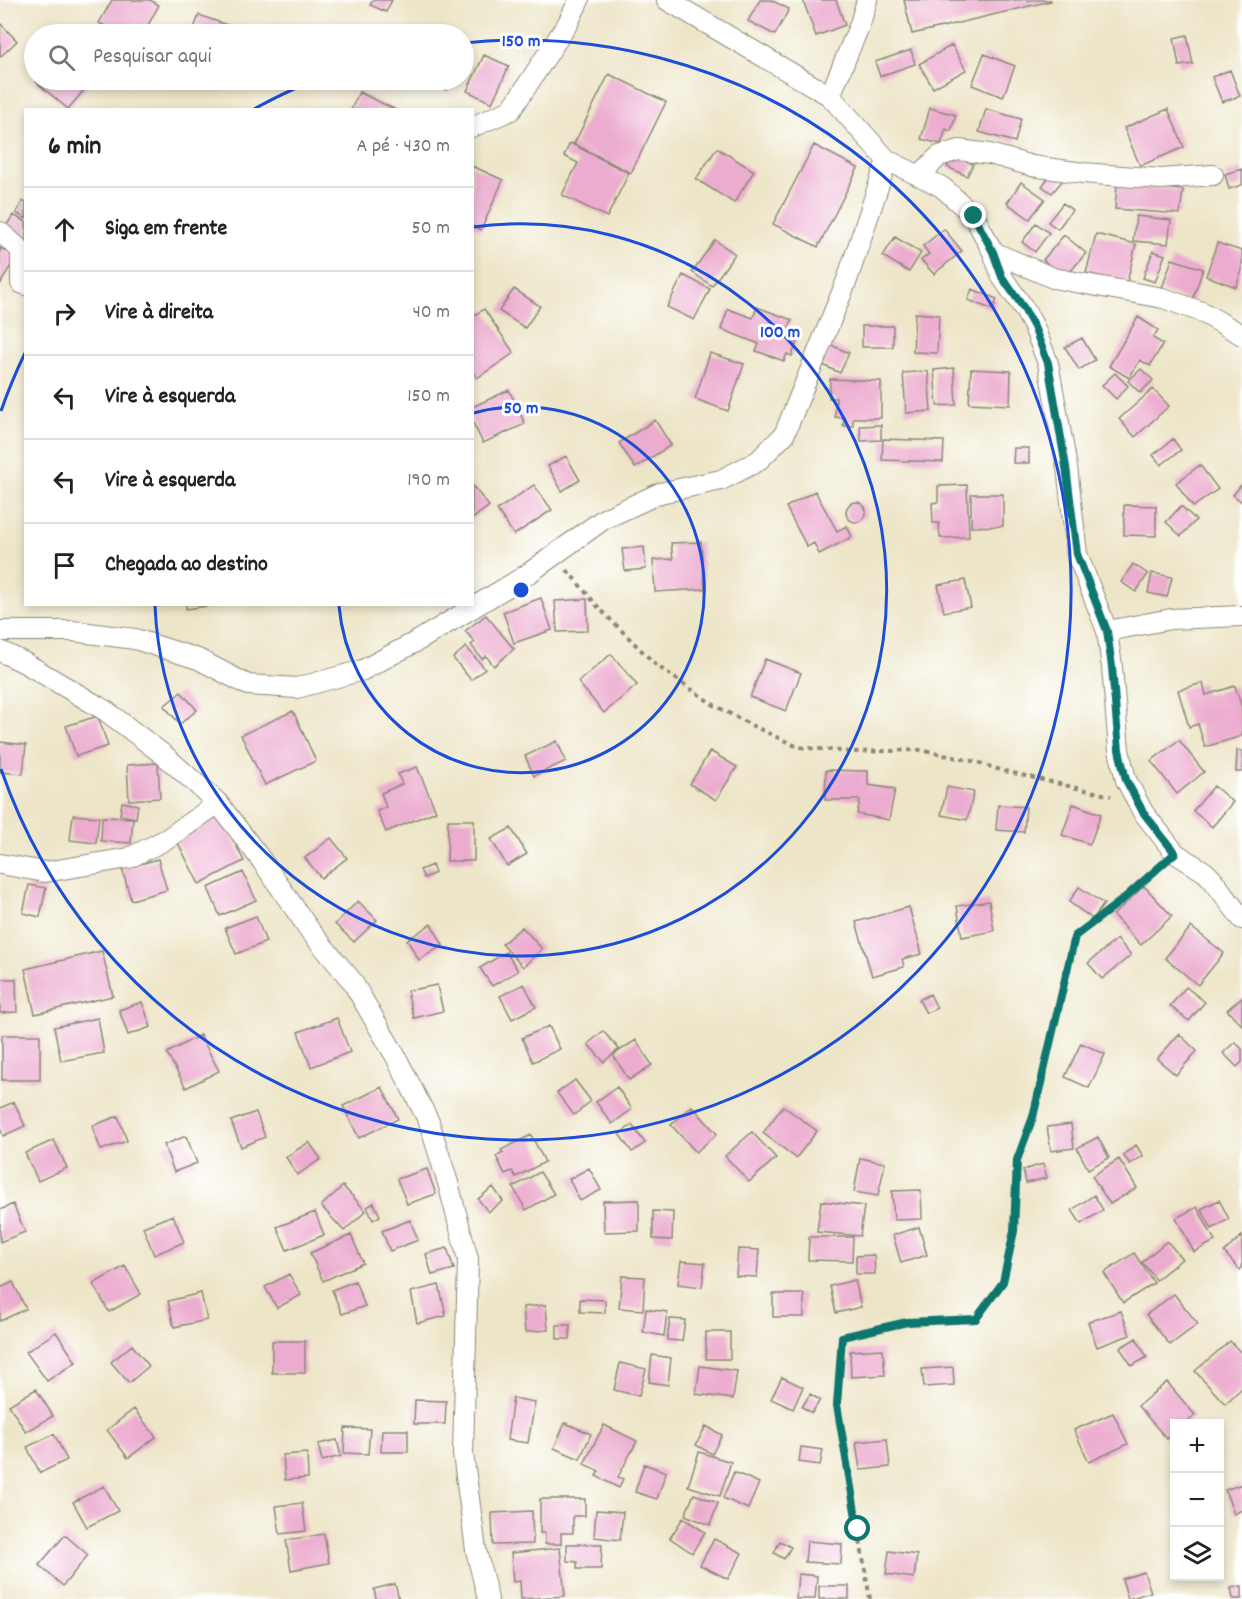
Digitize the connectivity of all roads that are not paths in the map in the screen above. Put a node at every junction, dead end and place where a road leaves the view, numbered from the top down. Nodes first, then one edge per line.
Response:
1 (579, 0) edge
2 (667, 0) edge
3 (867, 0) edge
4 (830, 96) junction
5 (474, 126) edge
6 (887, 160) junction
7 (919, 176) junction
8 (1213, 176) dead end
9 (0, 232) edge
10 (993, 252) junction
11 (24, 284) edge
12 (1242, 335) edge
13 (1242, 616) edge
14 (0, 631) edge
15 (1107, 631) junction
16 (0, 651) edge
17 (218, 803) junction
18 (0, 864) edge
19 (1242, 919) edge
20 (488, 1599) edge

1 - 5 street
2 - 4 street
3 - 4 street
4 - 6 street
6 - 7 street
6 - 14 street
7 - 8 street
7 - 10 street
9 - 11 street
10 - 12 street
10 - 15 street
13 - 15 street
15 - 19 street
16 - 17 street
17 - 18 street
17 - 20 street

